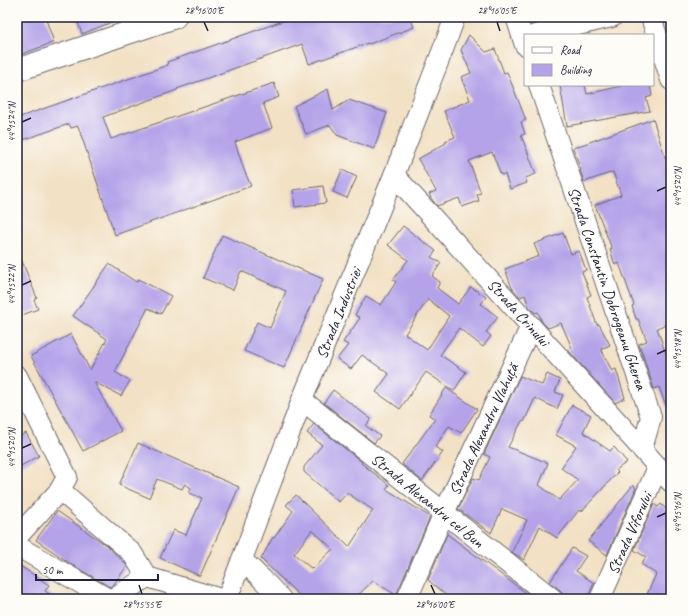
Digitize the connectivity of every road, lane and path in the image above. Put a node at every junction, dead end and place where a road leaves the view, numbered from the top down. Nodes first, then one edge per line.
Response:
1 (175, 17) edge
2 (516, 17) edge
3 (612, 17) edge
4 (651, 17) edge
5 (451, 20) edge
6 (524, 34) edge
7 (546, 34) edge
8 (17, 70) edge
9 (671, 80) edge
10 (539, 86) edge
11 (394, 175) junction
12 (531, 326) junction
13 (17, 376) edge
14 (302, 400) junction
15 (642, 449) junction
16 (658, 467) junction
17 (671, 482) edge
18 (60, 490) junction
19 (444, 513) junction
20 (17, 537) edge
21 (17, 546) edge
22 (242, 560) junction
23 (147, 577) junction
24 (108, 599) edge
25 (112, 599) edge
26 (221, 599) edge
27 (227, 599) edge
28 (281, 599) edge
29 (407, 599) edge
30 (554, 599) edge
31 (600, 599) edge

1 - 8 main road
2 - 6 street
3 - 7 street
4 - 9 street
5 - 11 street, Strada Industriei
10 - 15 street, Strada Constantin Dobrogeanu Gherea
11 - 12 street, Strada Crinului
11 - 14 street, Strada Industriei
12 - 15 street, Strada Crinului
12 - 19 street, Strada Alexandru Vlahuță
13 - 18 street
14 - 19 street, Strada Alexandru cel Bun
14 - 22 street, Strada Industriei
15 - 16 street
16 - 17 street
16 - 31 street, Strada Viforului
18 - 20 street
18 - 23 street
19 - 29 street, Strada Alexandru Vlahuță
19 - 30 street, Strada Alexandru cel Bun
21 - 24 street
22 - 27 street, Strada Industriei
22 - 28 street
23 - 25 street
23 - 26 street

